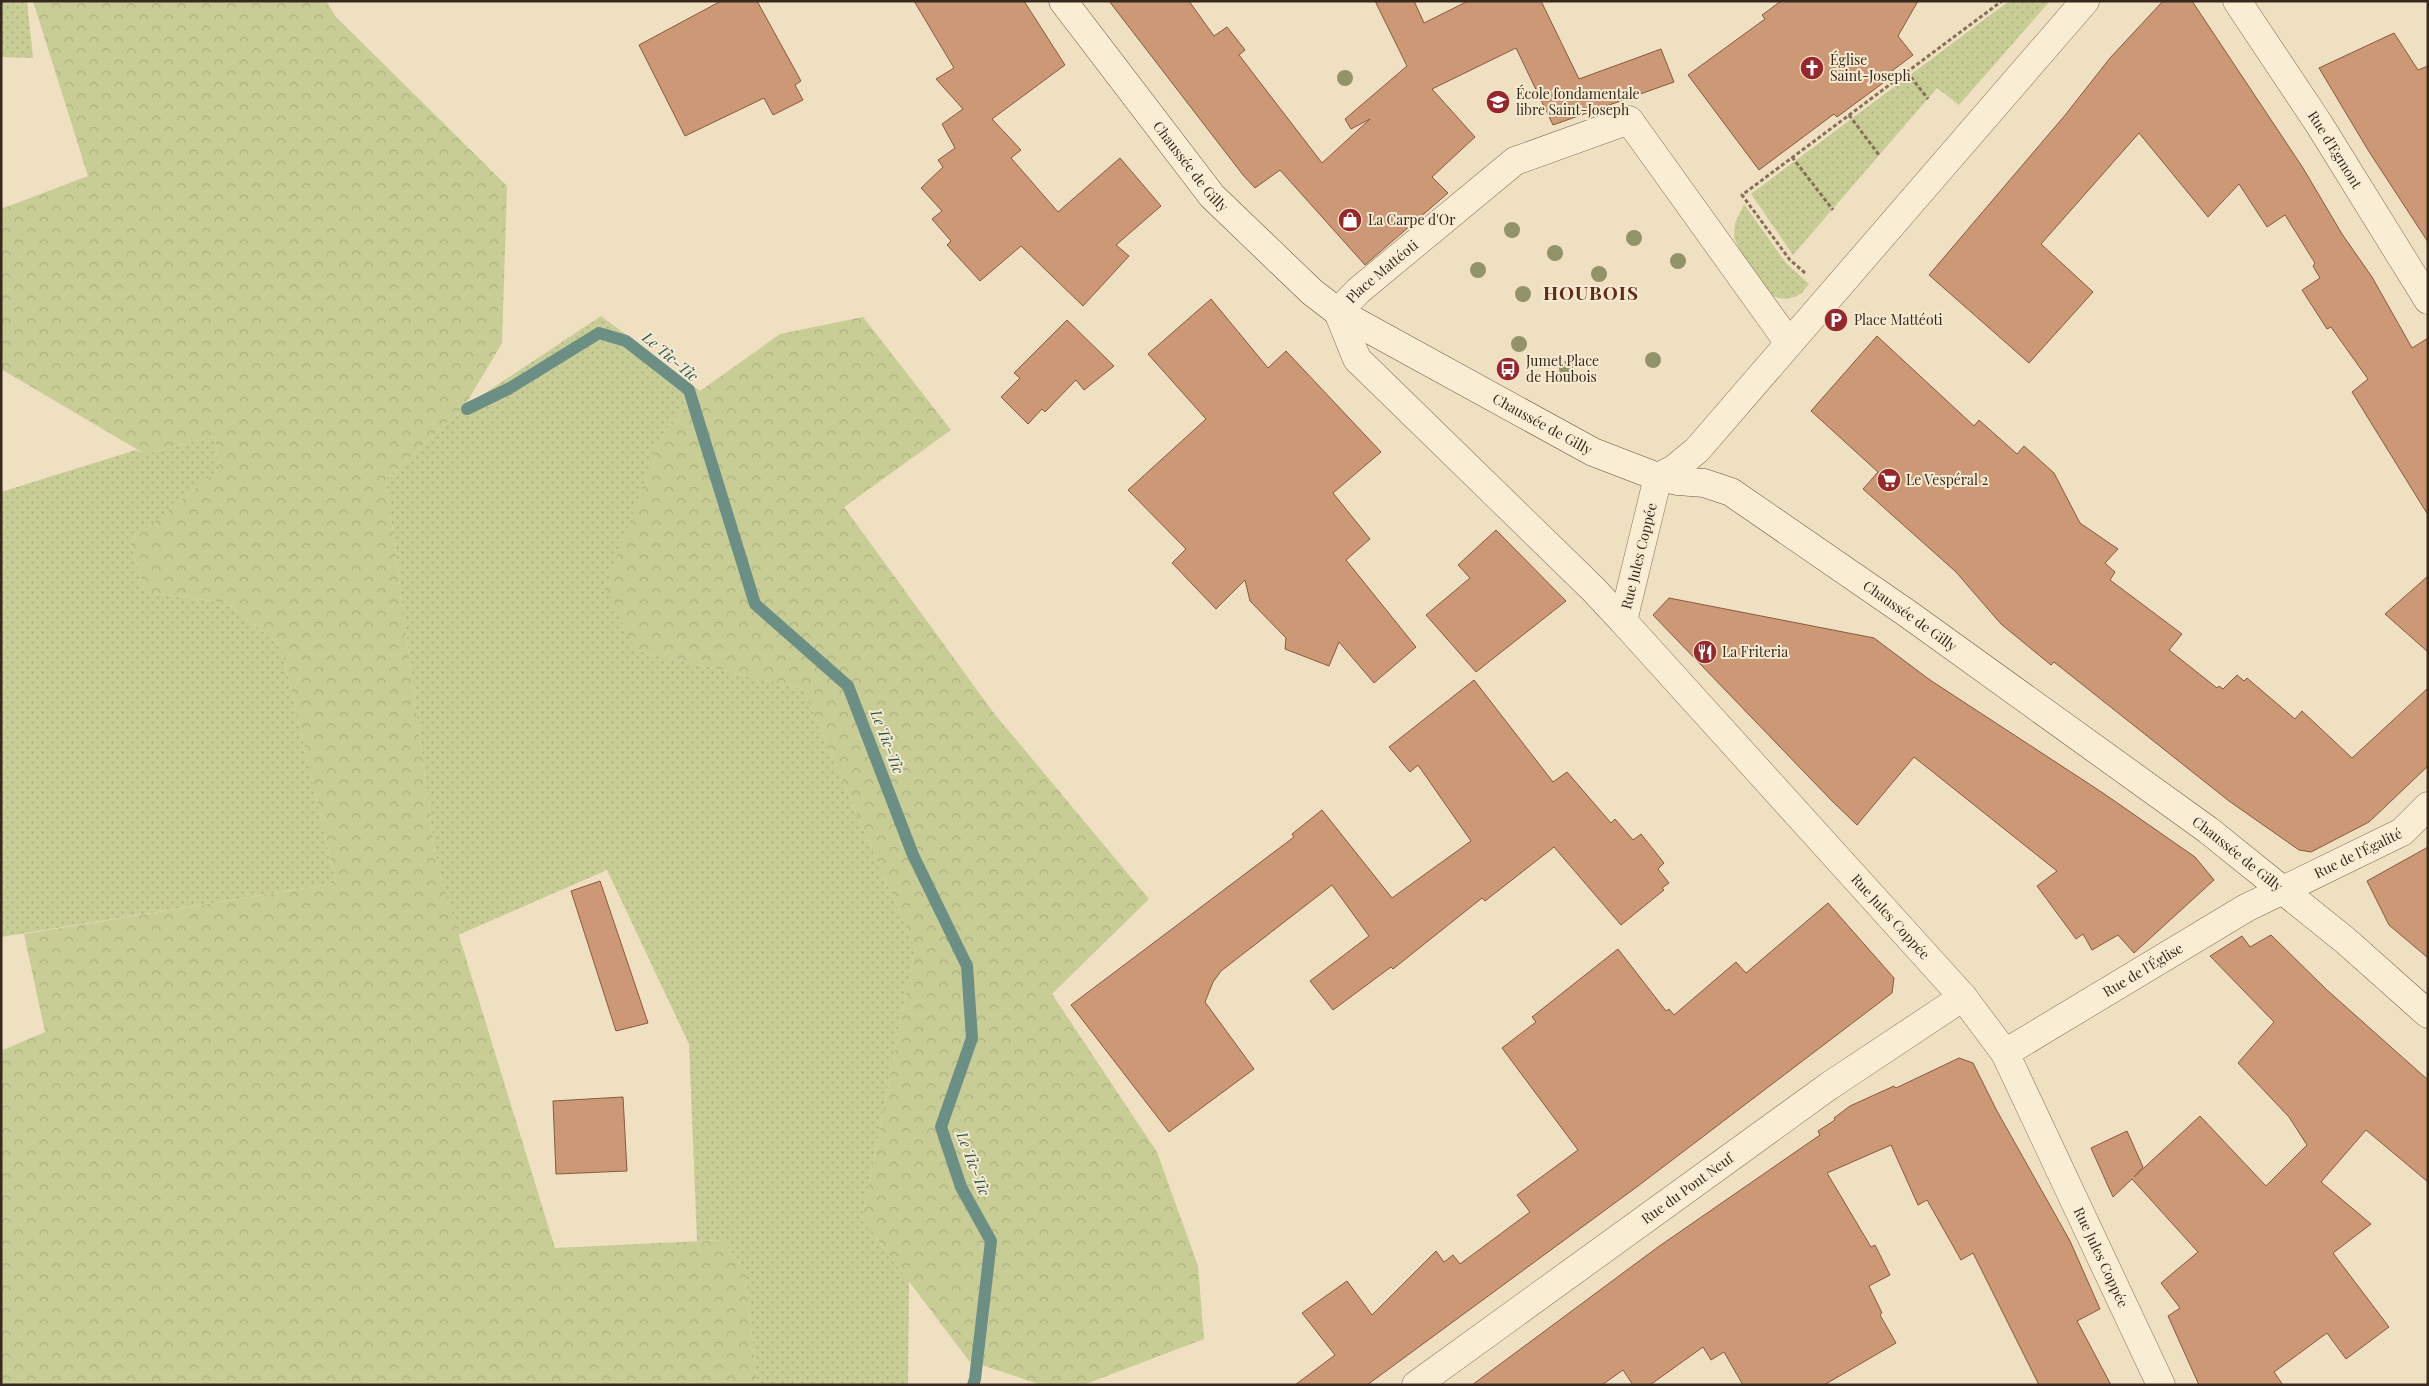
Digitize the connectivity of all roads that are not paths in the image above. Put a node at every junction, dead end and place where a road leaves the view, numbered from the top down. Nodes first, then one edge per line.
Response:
1 (1063, 1) edge
2 (2085, 1) edge
3 (2236, 1) edge
4 (2428, 300) edge
5 (1338, 312) junction
6 (1790, 343) junction
7 (1658, 477) junction
8 (1623, 621) junction
9 (2428, 806) edge
10 (2282, 890) junction
11 (1963, 997) junction
12 (2428, 1014) edge
13 (2005, 1053) junction
14 (1416, 1385) edge
15 (2161, 1385) edge

1 - 5 street, Chaussée de Gilly
2 - 6 street
3 - 4 street, Rue d'Egmont
5 - 6 street, Place Mattéoti
5 - 7 street, Chaussée de Gilly
5 - 8 street
6 - 7 street
7 - 8 street, Rue Jules Coppée
7 - 10 street, Chaussée de Gilly
8 - 11 street, Rue Jules Coppée
9 - 10 street, Rue de l'Égalité
10 - 12 street, Chaussée de Gilly
10 - 13 street, Rue de l'Église
11 - 13 street, Rue Jules Coppée
11 - 14 street, Rue du Pont Neuf
13 - 15 street, Rue Jules Coppée

